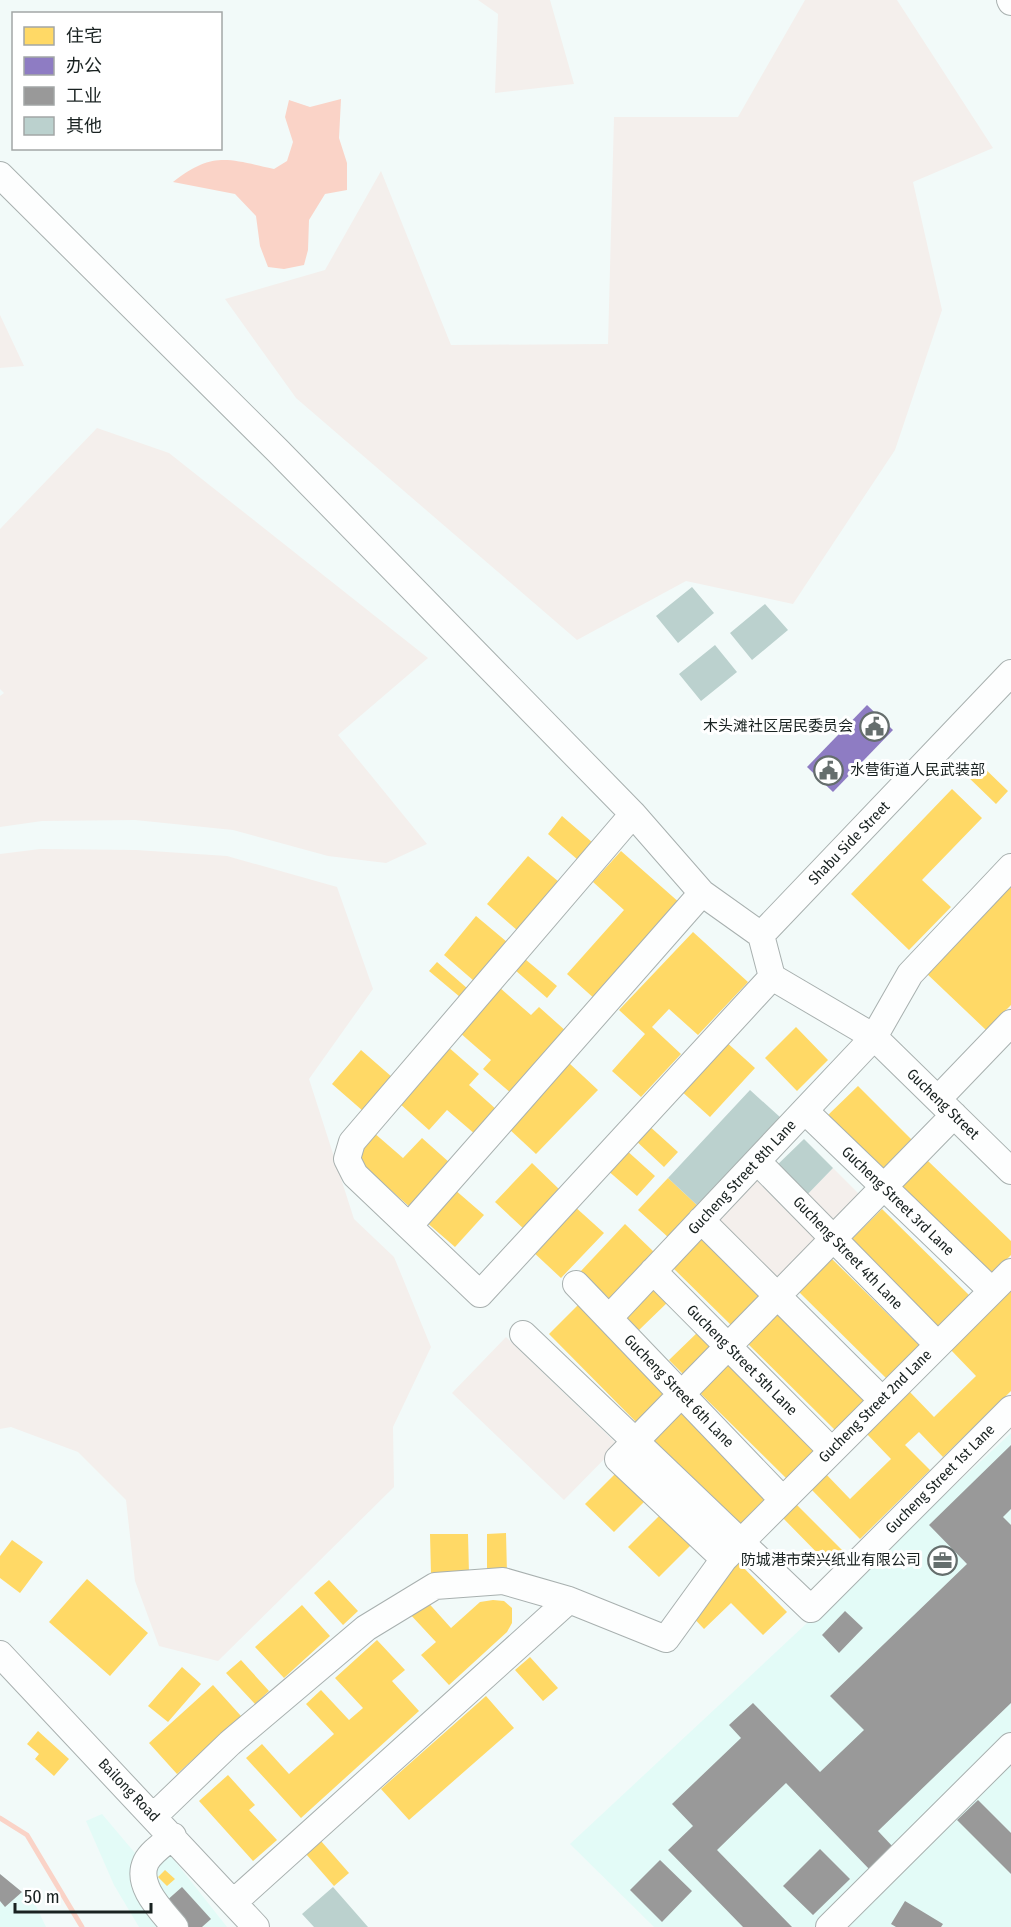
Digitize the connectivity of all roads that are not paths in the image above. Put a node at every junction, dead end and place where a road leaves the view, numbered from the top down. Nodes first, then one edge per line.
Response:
1 (0, 175) edge
2 (1011, 673) edge
3 (633, 814) junction
4 (1011, 867) edge
5 (702, 893) junction
6 (761, 935) junction
7 (772, 977) junction
8 (1011, 1023) edge
9 (874, 1036) junction
10 (946, 1107) junction
11 (805, 1111) junction
12 (757, 1161) junction
13 (1011, 1171) edge
14 (883, 1188) junction
15 (701, 1220) junction
16 (409, 1226) junction
17 (834, 1238) junction
18 (653, 1271) junction
19 (1011, 1272) edge
20 (576, 1284) dead end
21 (992, 1291) junction
22 (777, 1295) junction
23 (609, 1318) junction
24 (523, 1334) dead end
25 (938, 1345) junction
26 (728, 1346) junction
27 (682, 1393) junction
28 (882, 1400) junction
29 (1011, 1409) edge
30 (635, 1441) junction
31 (831, 1450) junction
32 (782, 1499) junction
33 (732, 1550) junction
34 (569, 1600) junction
35 (0, 1654) edge
36 (1011, 1746) edge
37 (154, 1816) junction
38 (173, 1836) junction
39 (234, 1902) junction
40 (175, 1927) edge
41 (256, 1927) edge
42 (829, 1927) edge

1 - 3 street
2 - 6 street, Shabu Side Street
3 - 5 street
3 - 16 street
4 - 9 street, Gucheng Street 8th Lane
5 - 6 street
5 - 16 street
6 - 7 street
7 - 9 street, Gucheng Street
7 - 16 street
8 - 10 street
9 - 10 street, Gucheng Street
9 - 11 street, Gucheng Street 8th Lane
10 - 13 street, Gucheng Street
10 - 14 street
11 - 12 street, Gucheng Street 8th Lane
11 - 14 street, Gucheng Street 3rd Lane
12 - 15 street, Gucheng Street 8th Lane
12 - 17 street, Gucheng Street 4th Lane
14 - 17 street
14 - 21 street, Gucheng Street 3rd Lane
15 - 18 street, Gucheng Street 8th Lane
15 - 22 street
17 - 22 street
17 - 25 street, Gucheng Street 4th Lane
18 - 23 street, Gucheng Street 8th Lane
18 - 26 street, Gucheng Street 5th Lane
19 - 21 street, Gucheng Street 2nd Lane
20 - 23 street, Gucheng Street 6th Lane
21 - 25 street, Gucheng Street 2nd Lane
22 - 26 street
22 - 28 street
23 - 27 street, Gucheng Street 6th Lane
24 - 30 street
25 - 28 street, Gucheng Street 2nd Lane
26 - 27 street
26 - 31 street, Gucheng Street 5th Lane
27 - 30 street
27 - 32 street, Gucheng Street 6th Lane
28 - 31 street, Gucheng Street 2nd Lane
29 - 33 street, Gucheng Street 1st Lane
30 - 33 street
31 - 32 street, Gucheng Street 2nd Lane
32 - 33 street, Gucheng Street 2nd Lane
33 - 34 street, Gucheng Street 2nd Lane
34 - 37 street
34 - 39 street
35 - 37 street, Bailong Road
36 - 42 street
37 - 38 street, Bailong Road
38 - 39 street, Bailong Road
38 - 40 street
39 - 41 street, Bailong Road

